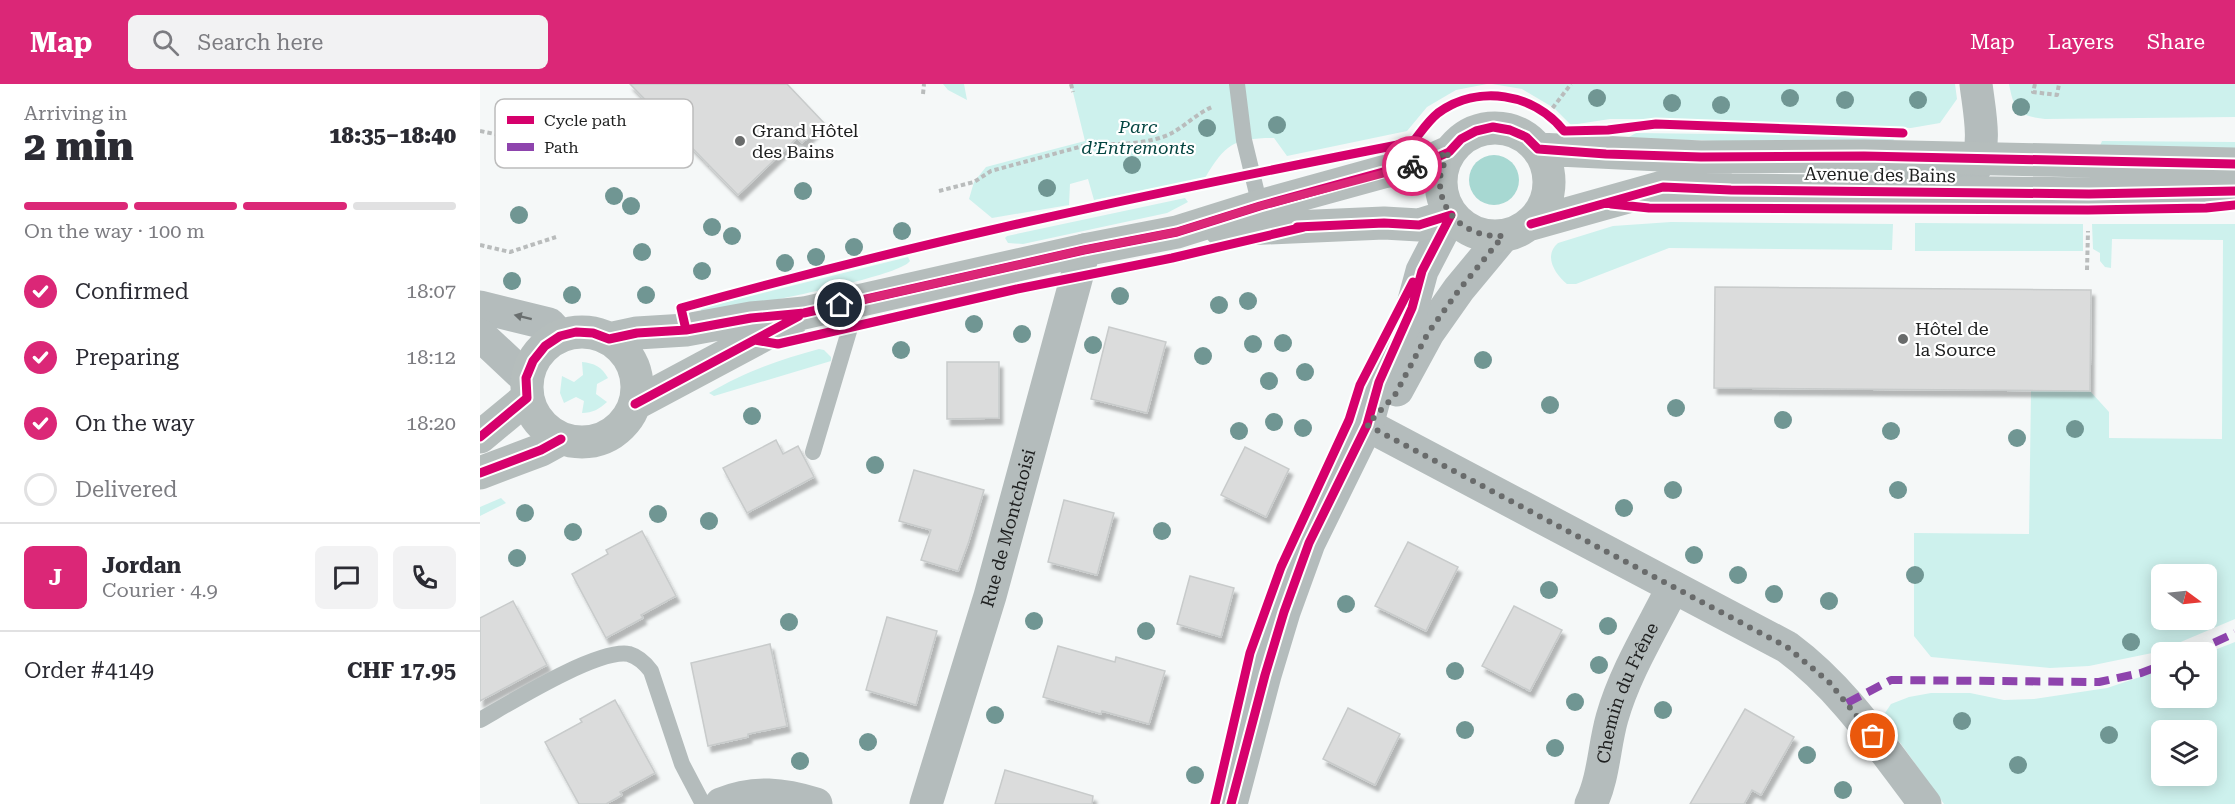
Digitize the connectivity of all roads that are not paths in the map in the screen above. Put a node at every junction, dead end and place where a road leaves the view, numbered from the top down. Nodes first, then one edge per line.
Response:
1 (1976, 84) edge
2 (1237, 91) edge
3 (1538, 149) junction
4 (1449, 152) junction
5 (1979, 159) junction
6 (2235, 164) edge
7 (1731, 190) junction
8 (2235, 191) edge
9 (1260, 206) junction
10 (1451, 215) junction
11 (1517, 230) junction
12 (1177, 232) junction
13 (1084, 250) junction
14 (858, 301) junction
15 (480, 307) edge
16 (804, 314) junction
17 (480, 335) edge
18 (560, 336) junction
19 (609, 339) junction
20 (526, 388) junction
21 (635, 404) junction
22 (1367, 425) junction
23 (480, 437) edge
24 (561, 439) junction
25 (813, 453) dead end
26 (480, 473) edge
27 (1673, 587) junction
28 (480, 720) edge
29 (703, 804) edge
30 (722, 804) edge
31 (816, 804) edge
32 (926, 804) edge
33 (1231, 804) edge
34 (1591, 804) edge
35 (1925, 804) edge

1 - 5 street
2 - 9 lane
3 - 4 main road
3 - 5 main road, Avenue des Bains
3 - 11 main road
4 - 9 main road
4 - 10 main road
5 - 6 main road, Avenue des Bains
5 - 7 street, Avenue des Bains
7 - 8 main road, Avenue des Bains
7 - 11 main road, Avenue des Bains
9 - 12 main road
10 - 11 main road
10 - 12 main road
10 - 22 street
11 - 22 street
12 - 13 main road
13 - 14 main road
13 - 32 street, Rue de Montchoisi
14 - 16 main road
14 - 25 lane
18 -> 15 street
16 - 19 main road
16 - 21 main road
17 - 20 street
18 - 19 main road
18 - 20 main road
19 - 21 main road
20 - 23 main road
20 - 24 main road
21 - 24 main road
22 - 27 street
22 - 33 street
24 - 26 main road
27 - 34 street, Chemin du Frêne
27 - 35 street
28 - 29 lane
30 - 31 street

